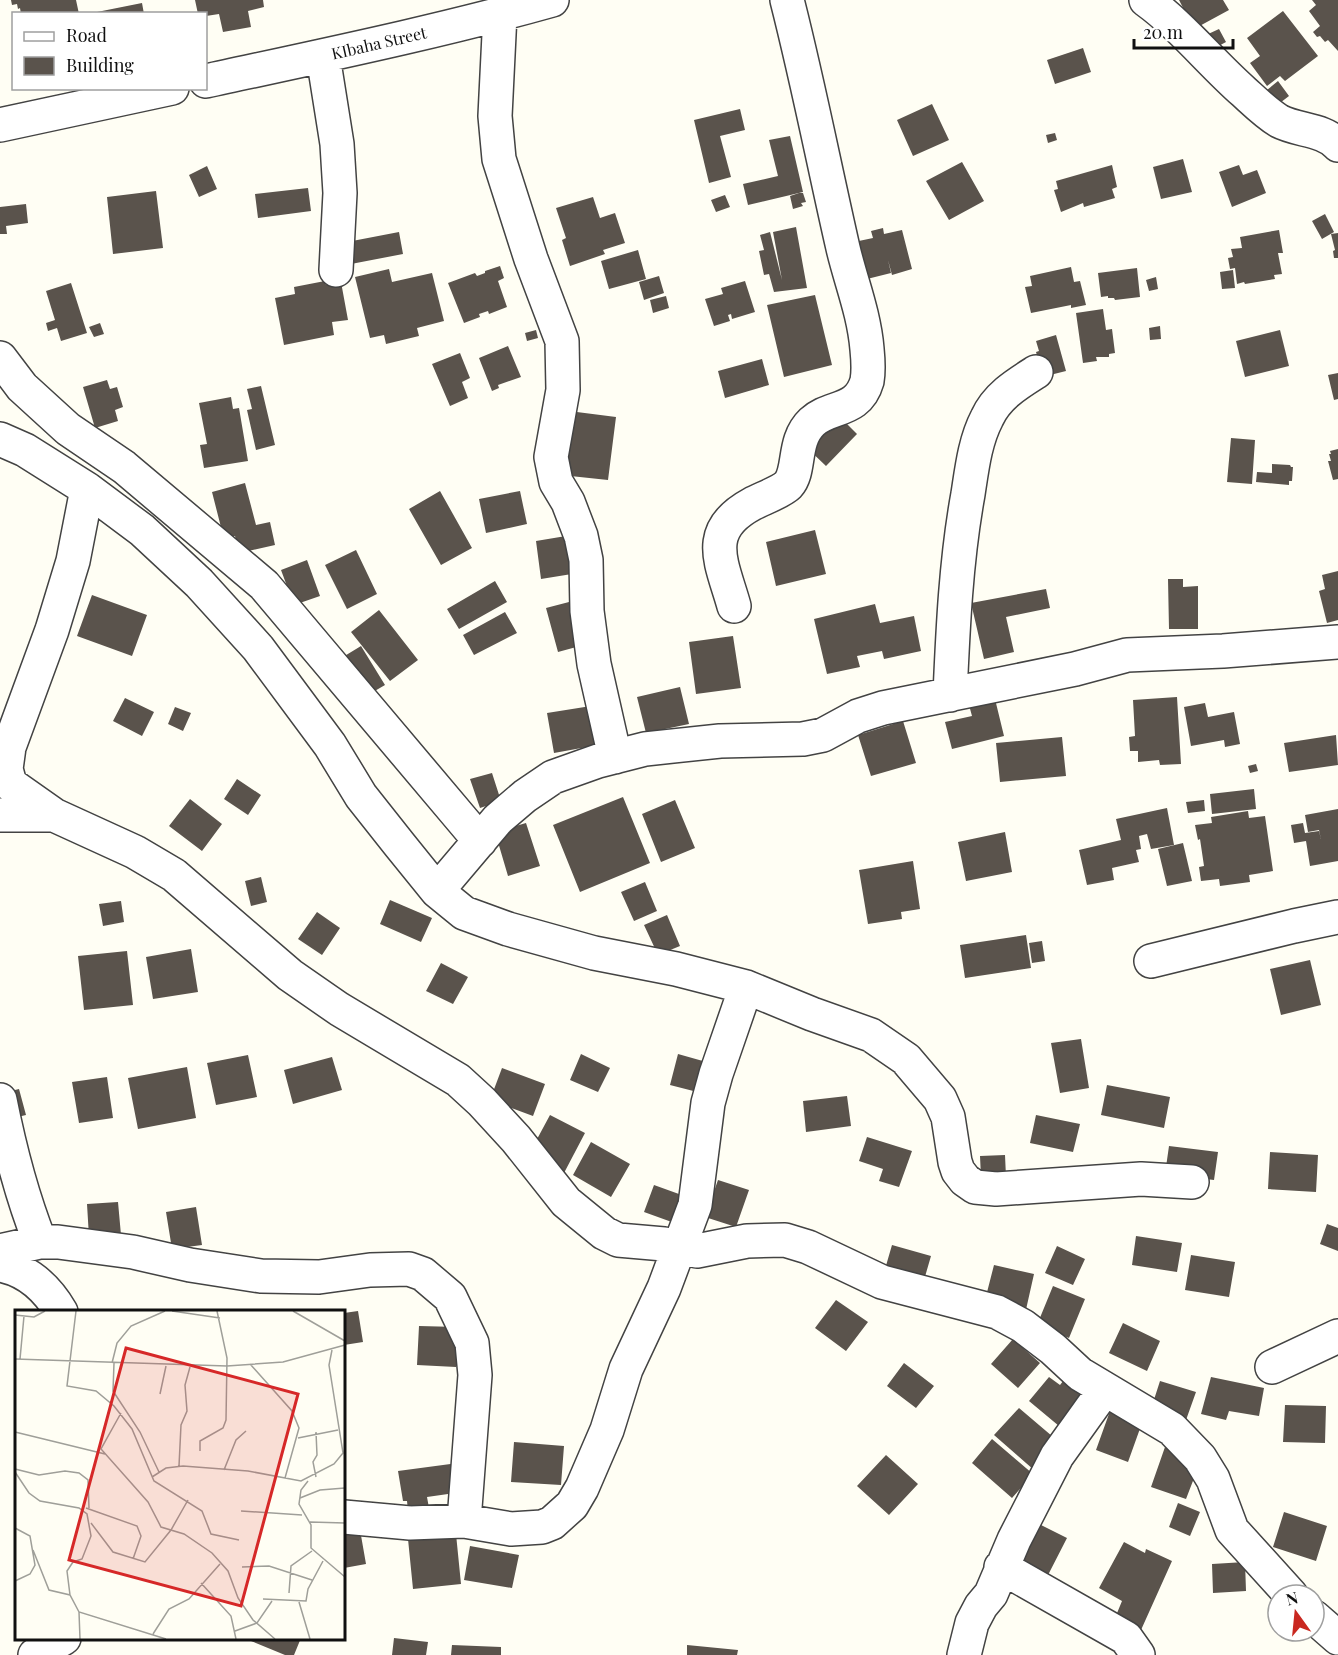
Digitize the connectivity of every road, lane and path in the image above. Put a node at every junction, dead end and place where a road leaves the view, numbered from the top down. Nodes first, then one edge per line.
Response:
1 (552, 0) edge
2 (787, 0) edge
3 (1146, 0) edge
4 (500, 14) junction
5 (322, 56) junction
6 (207, 81) edge
7 (163, 90) edge
8 (0, 125) edge
9 (1338, 145) edge
10 (336, 270) dead end
11 (0, 358) edge
12 (1036, 372) dead end
13 (0, 439) edge
14 (87, 489) junction
15 (734, 606) dead end
16 (1338, 642) edge
17 (950, 695) junction
18 (615, 757) junction
19 (0, 814) edge
20 (54, 815) junction
21 (480, 841) junction
22 (437, 891) junction
23 (1338, 917) edge
24 (1151, 961) dead end
25 (746, 987) junction
26 (0, 1100) edge
27 (1192, 1182) dead end
28 (40, 1242) junction
29 (680, 1247) junction
30 (0, 1251) edge
31 (0, 1265) edge
32 (60, 1310) edge
33 (1338, 1336) edge
34 (1272, 1367) dead end
35 (1105, 1389) junction
36 (345, 1517) edge
37 (464, 1521) junction
38 (1001, 1567) junction
39 (1280, 1583) edge
40 (1326, 1628) edge
41 (1338, 1638) edge
42 (61, 1640) edge
43 (35, 1655) edge
44 (964, 1655) edge
45 (1138, 1655) edge

1 - 4 street, KIbaha Street
2 - 15 street
3 - 9 street
4 - 5 street, KIbaha Street
4 - 18 street
5 - 6 street, KIbaha Street
5 - 10 street
7 - 8 street
11 - 21 street
12 - 17 street
13 - 14 street
14 - 20 street
14 - 22 street
16 - 17 street
17 - 18 street
18 - 21 street
19 - 20 street
20 - 29 street
21 - 22 street
22 - 25 street
23 - 24 street
25 - 27 street
25 - 29 street
26 - 28 street
28 - 30 street
28 - 37 street
29 - 35 street
29 - 37 street
31 - 32 street
33 - 34 street
35 - 38 street
35 - 39 street
36 - 37 street
38 - 44 street
38 - 45 street
40 - 41 street
42 - 43 street

